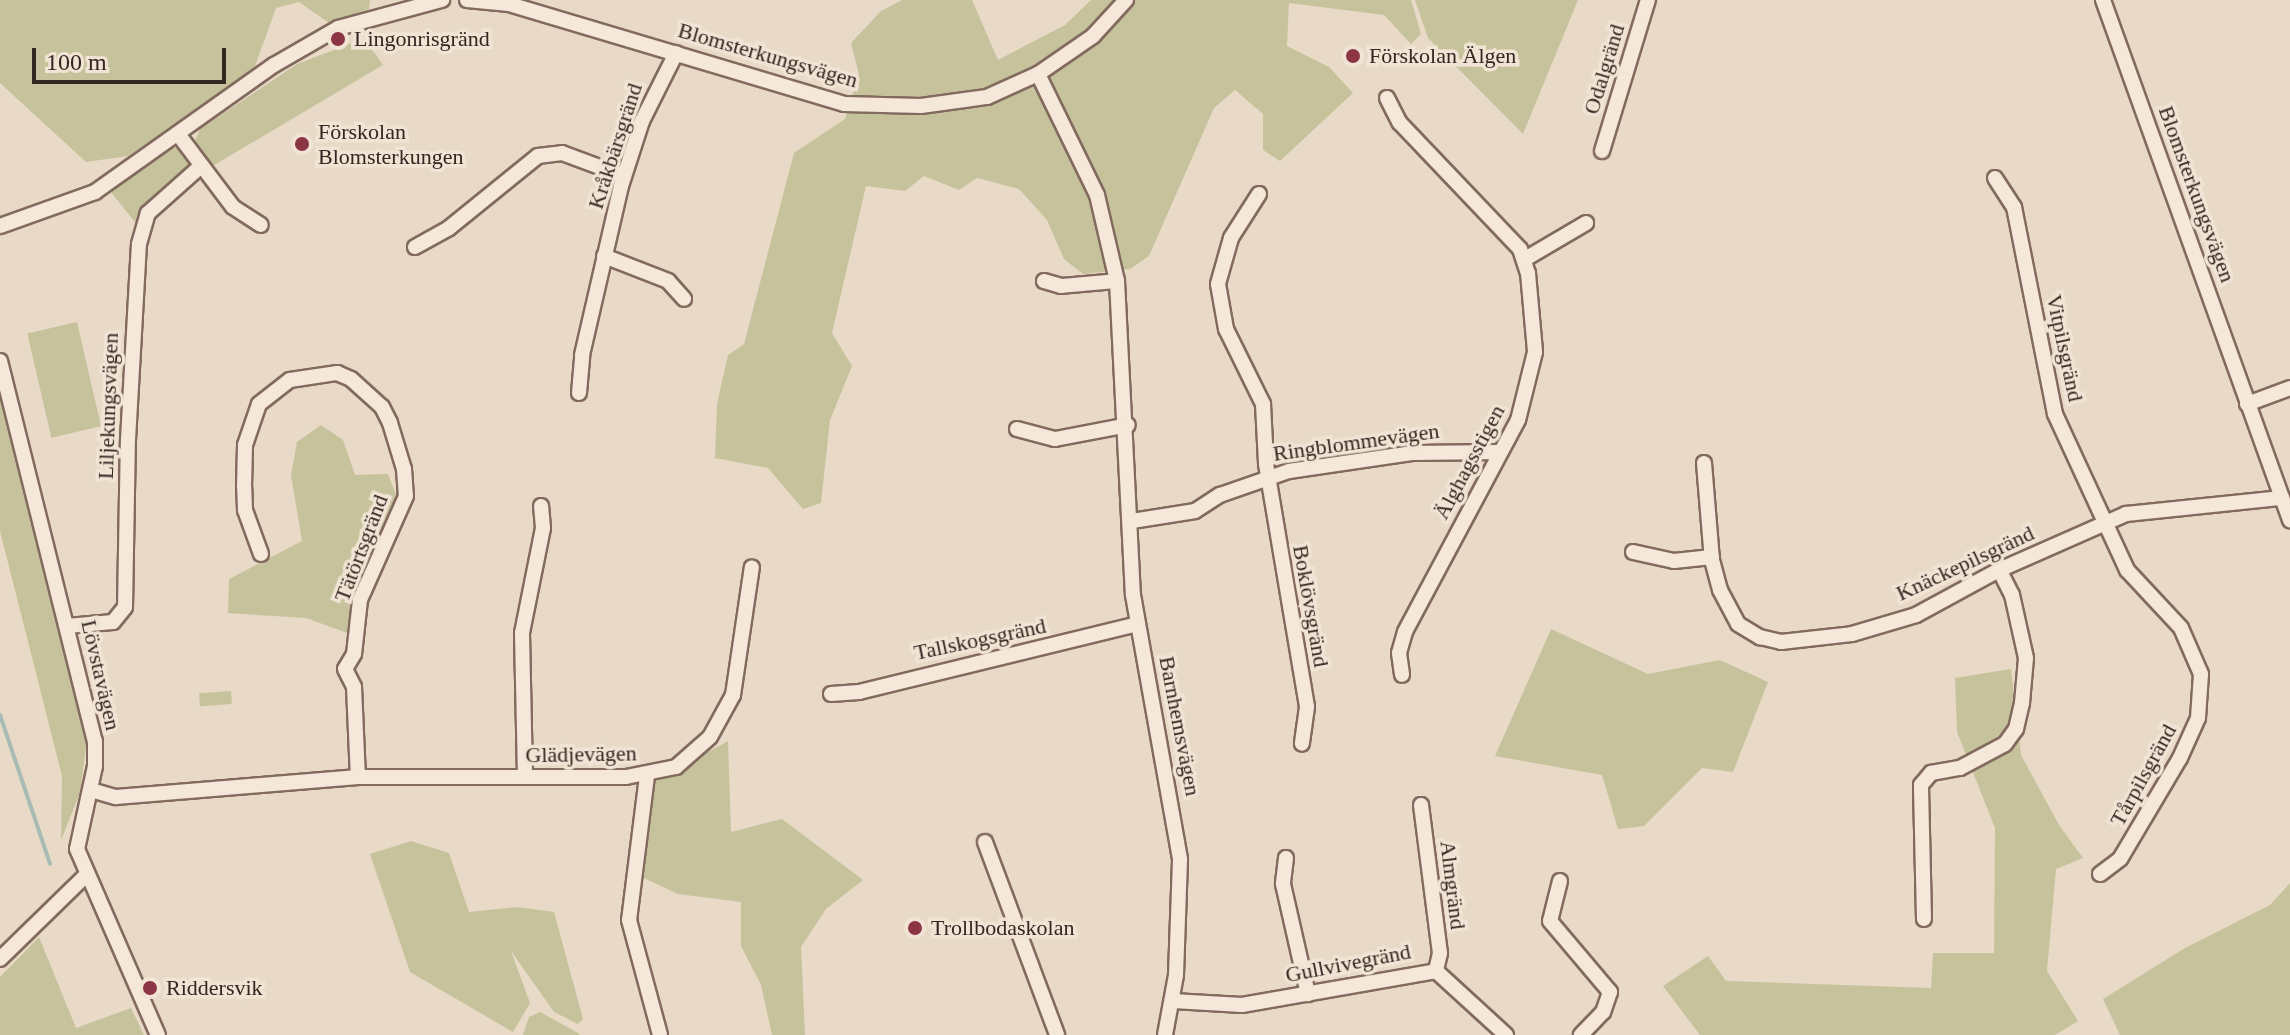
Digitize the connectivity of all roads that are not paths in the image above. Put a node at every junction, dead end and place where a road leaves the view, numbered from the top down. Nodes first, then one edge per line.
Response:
1 (442, 0) edge
2 (476, 0) edge
3 (1126, 0) edge
4 (1648, 0) edge
5 (2103, 0) edge
6 (676, 53) junction
7 (1038, 74) junction
8 (1387, 98) dead end
9 (178, 134) junction
10 (1602, 151) dead end
11 (201, 166) junction
12 (624, 176) junction
13 (1995, 178) dead end
14 (1259, 194) dead end
15 (1586, 223) dead end
16 (261, 225) dead end
17 (0, 226) edge
18 (415, 247) dead end
19 (604, 256) junction
20 (1525, 259) junction
21 (1044, 281) dead end
22 (1117, 281) junction
23 (684, 299) dead end
24 (0, 361) edge
25 (2290, 388) edge
26 (579, 393) dead end
27 (2247, 404) junction
28 (1128, 425) junction
29 (1017, 429) dead end
30 (1500, 452) junction
31 (1704, 463) dead end
32 (1268, 476) junction
33 (2282, 498) junction
34 (541, 506) dead end
35 (2290, 520) edge
36 (1132, 521) junction
37 (2105, 524) junction
38 (1633, 552) dead end
39 (261, 554) dead end
40 (1712, 557) junction
41 (752, 567) dead end
42 (1999, 570) junction
43 (1138, 624) junction
44 (67, 626) junction
45 (1402, 675) dead end
46 (831, 694) dead end
47 (1302, 744) dead end
48 (647, 776) junction
49 (358, 777) junction
50 (525, 777) junction
51 (91, 790) junction
52 (1421, 805) dead end
53 (985, 842) dead end
54 (1286, 858) dead end
55 (2100, 874) dead end
56 (85, 876) junction
57 (1560, 881) dead end
58 (1924, 919) dead end
59 (0, 959) edge
60 (1436, 971) junction
61 (1308, 994) junction
62 (1173, 1001) junction
63 (158, 1035) edge
64 (660, 1035) edge
65 (1057, 1035) edge
66 (1165, 1035) edge
67 (1506, 1035) edge
68 (1581, 1035) edge

1 - 9 street
2 - 6 street, Blomsterkungsvägen
3 - 7 street, Blomsterkungsvägen
4 - 10 street, Odalgränd
5 - 27 street, Blomsterkungsvägen
6 - 7 street, Blomsterkungsvägen
6 - 12 street, Kråkbärsgränd
7 - 22 street, Barnhemsvägen
8 - 20 street
9 - 11 street
9 - 17 street
11 - 16 street
11 - 44 street, Liljekungsvägen
12 - 18 street
12 - 19 street, Kråkbärsgränd
13 - 37 street, Vitpilsgränd
14 - 32 street, Boklövsgränd
15 - 20 street
19 - 23 street
19 - 26 street, Kråkbärsgränd
20 - 30 street, Älghagsstigen
21 - 22 street
22 - 28 street, Barnhemsvägen
24 - 44 street, Lövstavägen
25 - 27 street
27 - 33 street, Blomsterkungsvägen
28 - 29 street
28 - 36 street, Barnhemsvägen
30 - 32 street, Ringblommevägen
30 - 45 street, Älghagsstigen
31 - 40 street, Knäckepilsgränd
32 - 36 street, Ringblommevägen
32 - 47 street, Boklövsgränd
33 - 35 street, Blomsterkungsvägen
33 - 37 street, Knäckepilsgränd
34 - 50 street
36 - 43 street, Barnhemsvägen
37 - 42 street, Knäckepilsgränd
37 - 55 street, Tårpilsgränd
38 - 40 street
39 - 49 street, Tätörtsgränd
40 - 42 street, Knäckepilsgränd
41 - 48 street, Glädjevägen
42 - 58 street
43 - 46 street, Tallskogsgränd
43 - 62 street, Barnhemsvägen
44 - 51 street, Lövstavägen
48 - 50 street, Glädjevägen
48 - 64 street
49 - 50 street, Glädjevägen
49 - 51 street, Glädjevägen
51 - 56 street, Lövstavägen
52 - 60 street, Almgränd
53 - 65 street
54 - 61 street
56 - 59 street
56 - 63 street, Lövstavägen
57 - 68 street
60 - 61 street, Gullvivegränd
60 - 67 street, Gullvivegränd
61 - 62 street, Gullvivegränd
62 - 66 street, Barnhemsvägen

